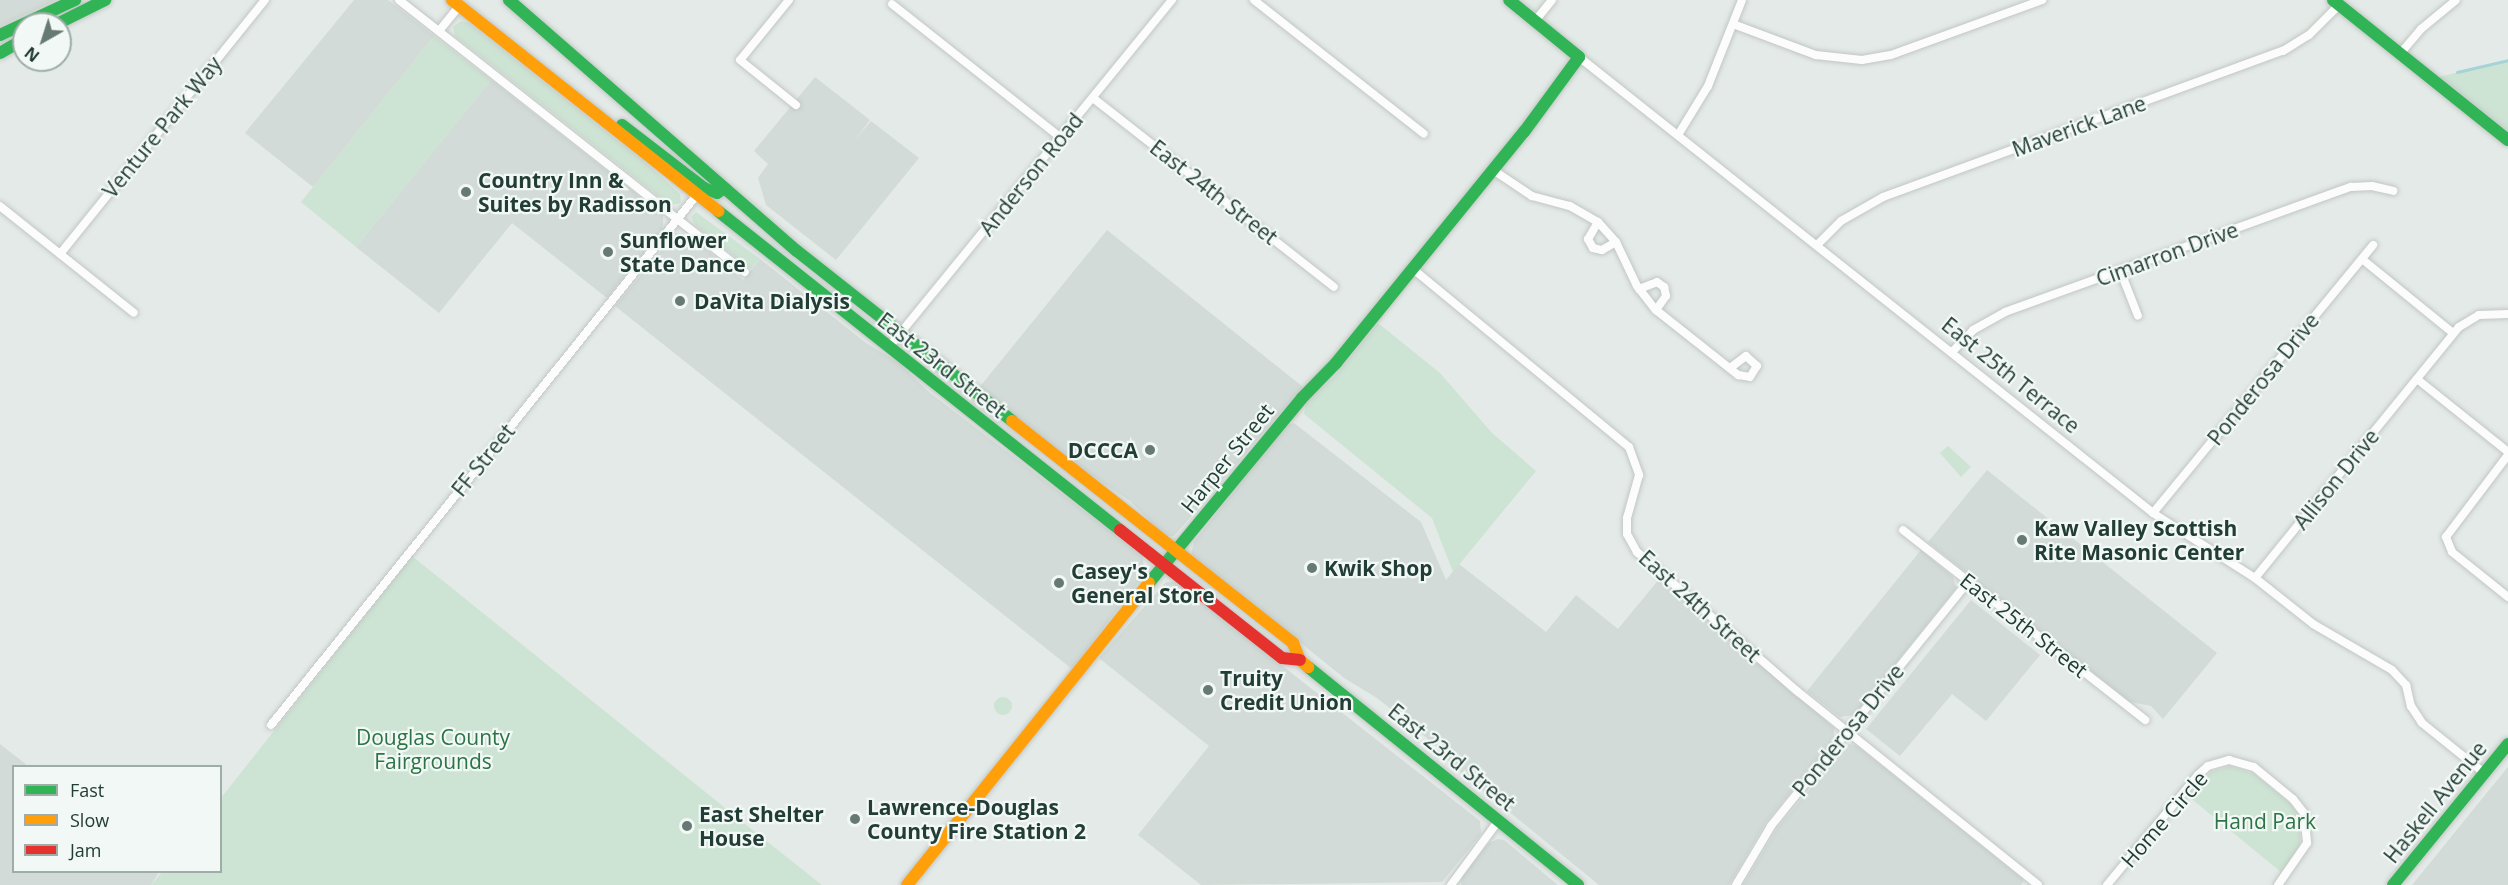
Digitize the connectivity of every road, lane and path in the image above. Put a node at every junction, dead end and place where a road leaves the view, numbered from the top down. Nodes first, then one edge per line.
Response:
1 (75, 0) edge
2 (105, 0) edge
3 (265, 0) edge
4 (399, 0) edge
5 (509, 0) edge
6 (789, 0) edge
7 (1172, 0) edge
8 (1254, 0) edge
9 (1509, 0) edge
10 (1552, 0) edge
11 (1742, 0) edge
12 (2042, 0) edge
13 (2456, 0) edge
14 (2336, 2) edge
15 (456, 3) edge
16 (891, 4) dead end
17 (72, 16) edge
18 (1534, 21) junction
19 (1733, 24) junction
20 (439, 31) junction
21 (0, 35) edge
22 (2400, 54) junction
23 (1579, 57) junction
24 (1094, 98) junction
25 (580, 103) junction
26 (796, 105) dead end
27 (1424, 134) dead end
28 (1678, 135) junction
29 (1060, 137) junction
30 (2508, 140) edge
31 (1493, 170) junction
32 (725, 188) junction
33 (2393, 191) dead end
34 (696, 196) junction
35 (0, 206) edge
36 (678, 219) junction
37 (1598, 222) junction
38 (1616, 242) junction
39 (1817, 245) junction
40 (2373, 245) dead end
41 (60, 254) junction
42 (2362, 259) junction
43 (1413, 269) junction
44 (2120, 270) junction
45 (745, 272) dead end
46 (1334, 287) dead end
47 (1639, 290) junction
48 (1656, 310) junction
49 (134, 313) dead end
50 (2508, 314) edge
51 (2138, 316) dead end
52 (900, 333) junction
53 (2453, 333) junction
54 (889, 347) junction
55 (1952, 352) junction
56 (1730, 368) dead end
57 (2417, 379) junction
58 (2508, 453) edge
59 (2153, 513) junction
60 (1904, 530) dead end
61 (1176, 550) junction
62 (1164, 565) junction
63 (2255, 578) junction
64 (1969, 581) junction
65 (2508, 597) edge
66 (1300, 660) junction
67 (2145, 720) dead end
68 (271, 725) dead end
69 (1848, 731) junction
70 (2508, 744) edge
71 (2484, 773) junction
72 (1499, 820) junction
73 (906, 885) edge
74 (1451, 885) edge
75 (1578, 885) edge
76 (1736, 885) edge
77 (2038, 885) edge
78 (2107, 885) edge
79 (2278, 885) edge
80 (2393, 885) edge

1 - 21 main road
2 - 17 main road
3 - 41 street, Venture Park Way
4 - 20 street
5 - 32 main road, East 23rd Street
6 - 26 street
7 - 24 street, Anderson Road
8 - 27 street
9 - 18 main road, East 25th Terrace
10 - 18 street
11 - 19 street
12 - 19 street
13 - 22 street
14 - 22 main road
14 - 39 street, Maverick Lane
15 - 20 street
15 - 25 main road, East 23rd Street
16 - 29 street
18 - 23 main road, East 25th Terrace
19 - 28 street
20 - 36 street
22 - 30 main road
23 - 28 street, East 25th Terrace
23 - 31 main road, Harper Street
24 - 29 street, Anderson Road
24 - 46 street, East 24th Street
25 - 32 main road
25 - 34 main road, East 23rd Street
28 - 39 street, East 25th Terrace
29 - 52 street, Anderson Road
31 - 37 street
31 - 43 main road, Harper Street
32 - 52 main road, East 23rd Street
33 - 44 street, Cimarron Drive
34 - 36 street, FF Street
34 - 54 main road, East 23rd Street
35 - 41 street
36 - 45 street
36 - 68 street, FF Street
37 - 38 street
37 - 38 street
38 - 47 street
39 - 55 street, East 25th Terrace
40 - 42 street, Ponderosa Drive
41 - 49 street
42 - 53 street
42 - 59 street, Ponderosa Drive
43 - 61 main road, Harper Street
43 - 69 street, East 24th Street
44 - 51 street
44 - 55 street, Cimarron Drive
47 - 48 street
47 - 48 street
48 - 56 street
50 - 53 street, Allison Drive
52 - 54 street, Anderson Road
52 - 61 main road, East 23rd Street
53 - 57 street, Allison Drive
54 - 62 main road, East 23rd Street
55 - 59 street, East 25th Terrace
57 - 58 street
57 - 63 street, Allison Drive
58 - 65 street
59 - 63 street, East 25th Terrace
60 - 64 street, East 25th Street
61 - 62 main road, Harper Street
61 - 66 main road, East 23rd Street
62 - 66 main road, East 23rd Street
62 - 73 main road, Harper Street
63 - 71 street, East 25th Terrace
64 - 67 street, East 25th Street
64 - 69 street, Ponderosa Drive
66 - 72 main road, East 23rd Street
69 - 76 street, Ponderosa Drive
69 - 77 street, East 24th Street
70 - 71 main road, Haskell Avenue
71 - 80 main road, Haskell Avenue
72 - 74 street
72 - 75 main road, East 23rd Street
78 - 79 street, Home Circle

